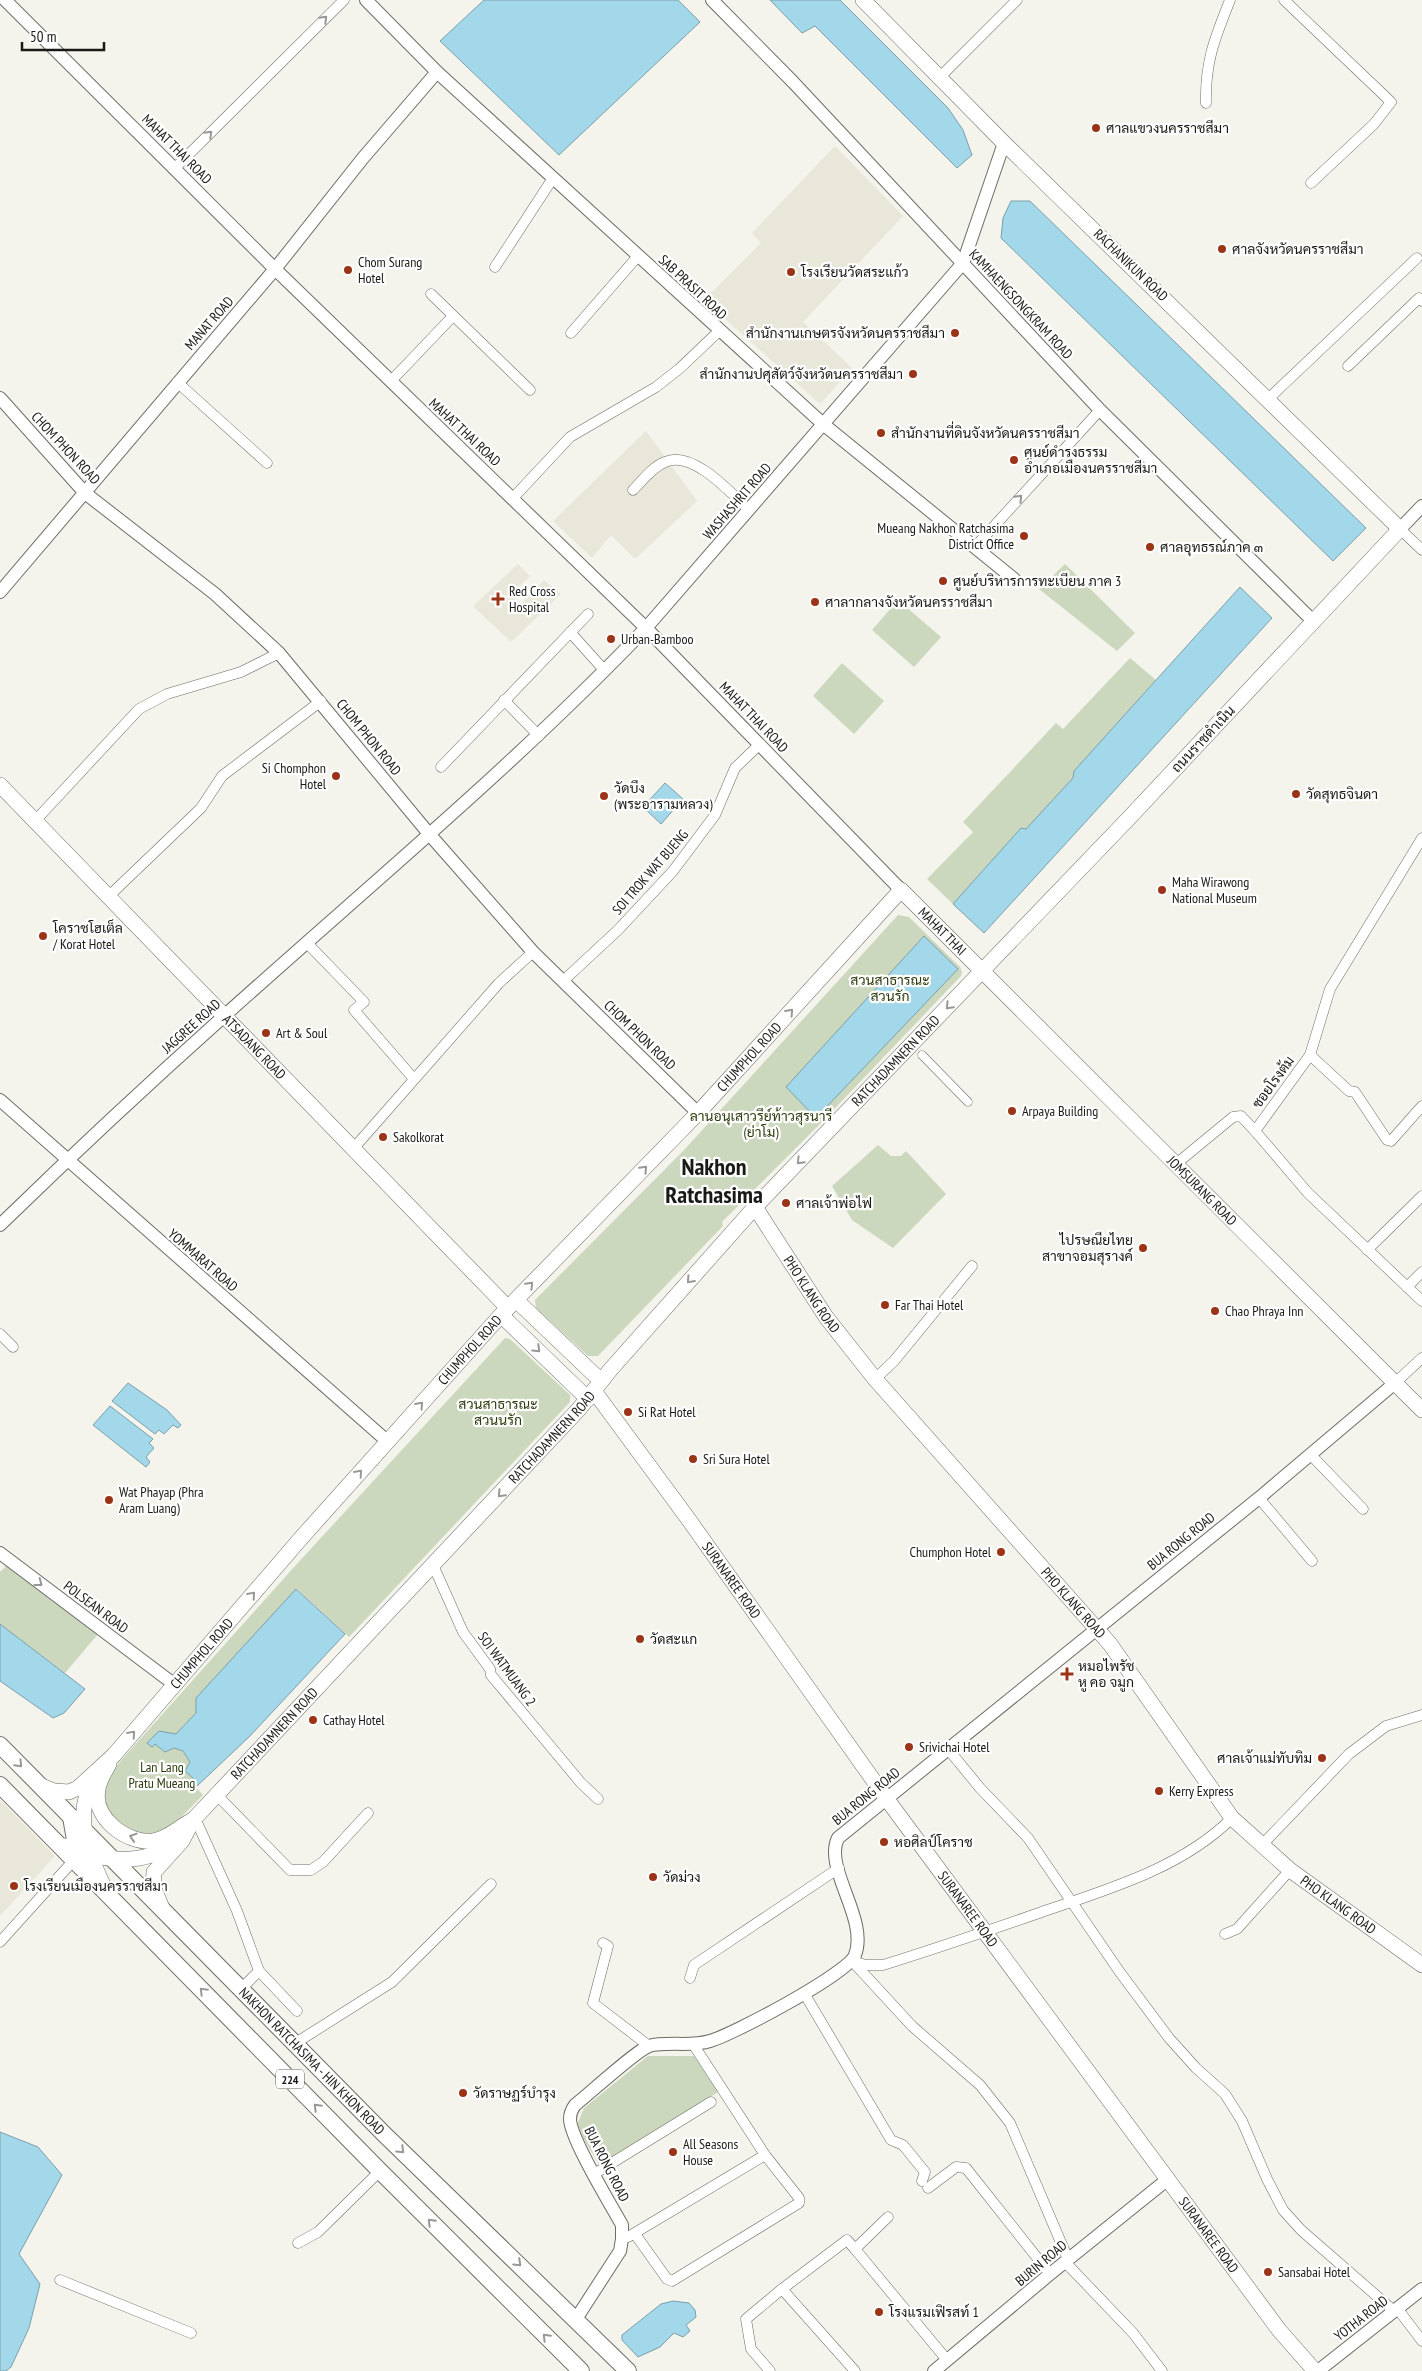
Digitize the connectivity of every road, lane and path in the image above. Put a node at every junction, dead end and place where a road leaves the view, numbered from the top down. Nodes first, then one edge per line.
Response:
1 (5, 0) edge
2 (344, 0) edge
3 (366, 0) edge
4 (712, 0) edge
5 (863, 0) edge
6 (1017, 0) edge
7 (1230, 0) edge
8 (1284, 0) edge
9 (437, 72) junction
10 (940, 77) junction
11 (1206, 103) dead end
12 (1004, 143) junction
13 (175, 168) junction
14 (553, 178) junction
15 (1311, 183) dead end
16 (638, 256) junction
17 (1417, 258) dead end
18 (963, 263) junction
19 (495, 267) dead end
20 (275, 269) junction
21 (431, 294) dead end
22 (1422, 301) edge
23 (453, 316) junction
24 (719, 331) junction
25 (571, 332) dead end
26 (1348, 366) dead end
27 (390, 381) junction
28 (177, 382) junction
29 (530, 390) dead end
30 (1267, 400) junction
31 (3, 407) edge
32 (1100, 410) junction
33 (823, 424) junction
34 (267, 463) dead end
35 (633, 490) dead end
36 (85, 493) junction
37 (513, 498) junction
38 (1422, 506) edge
39 (749, 510) junction
40 (1400, 529) junction
41 (975, 547) junction
42 (1422, 550) edge
43 (1014, 579) dead end
44 (0, 592) edge
45 (588, 614) dead end
46 (1314, 622) junction
47 (646, 628) junction
48 (570, 632) junction
49 (278, 653) junction
50 (605, 670) junction
51 (504, 700) junction
52 (321, 701) junction
53 (538, 736) junction
54 (760, 744) junction
55 (441, 767) dead end
56 (0, 785) edge
57 (35, 821) junction
58 (430, 835) junction
59 (1421, 840) edge
60 (901, 890) junction
61 (108, 896) junction
62 (307, 943) junction
63 (533, 952) junction
64 (983, 971) junction
65 (563, 982) junction
66 (224, 1016) junction
67 (922, 1055) dead end
68 (1310, 1055) junction
69 (414, 1079) junction
70 (0, 1100) edge
71 (968, 1102) dead end
72 (1422, 1106) edge
73 (698, 1113) junction
74 (1255, 1131) junction
75 (353, 1148) junction
76 (69, 1158) junction
77 (1176, 1164) junction
78 (1422, 1196) edge
79 (755, 1207) junction
80 (0, 1225) edge
81 (1367, 1250) junction
82 (972, 1266) dead end
83 (1422, 1272) edge
84 (1407, 1287) junction
85 (1422, 1301) edge
86 (508, 1308) junction
87 (0, 1334) edge
88 (13, 1347) dead end
89 (1422, 1358) edge
90 (875, 1379) junction
91 (1395, 1383) junction
92 (594, 1390) junction
93 (1422, 1410) edge
94 (387, 1441) junction
95 (1310, 1454) junction
96 (1259, 1498) junction
97 (1362, 1509) dead end
98 (0, 1554) edge
99 (1312, 1561) dead end
100 (433, 1565) junction
101 (1098, 1628) junction
102 (175, 1685) junction
103 (1422, 1715) edge
104 (0, 1745) edge
105 (948, 1748) junction
106 (114, 1755) junction
107 (38, 1784) junction
108 (0, 1785) edge
109 (217, 1795) junction
110 (886, 1798) junction
111 (598, 1799) dead end
112 (368, 1812) dead end
113 (72, 1817) junction
114 (1232, 1818) junction
115 (194, 1819) junction
116 (85, 1832) junction
117 (51, 1837) junction
118 (1261, 1846) junction
119 (80, 1855) junction
120 (110, 1858) junction
121 (839, 1868) junction
122 (1290, 1870) junction
123 (126, 1874) junction
124 (491, 1884) dead end
125 (106, 1892) junction
126 (1073, 1901) junction
127 (166, 1914) junction
128 (985, 1932) junction
129 (1225, 1934) dead end
130 (0, 1942) edge
131 (603, 1943) dead end
132 (852, 1961) junction
133 (1422, 1965) edge
134 (259, 1971) junction
135 (690, 1978) dead end
136 (241, 1989) junction
137 (804, 1993) junction
138 (297, 2011) dead end
139 (294, 2044) junction
140 (693, 2044) junction
141 (649, 2046) junction
142 (711, 2102) dead end
143 (765, 2155) junction
144 (380, 2171) junction
145 (594, 2174) junction
146 (1168, 2179) junction
147 (888, 2217) dead end
148 (634, 2234) junction
149 (622, 2239) junction
150 (298, 2243) dead end
151 (855, 2249) junction
152 (1067, 2261) junction
153 (1050, 2274) junction
154 (60, 2280) dead end
155 (782, 2289) junction
156 (1422, 2289) edge
157 (1396, 2310) junction
158 (576, 2319) junction
159 (191, 2333) dead end
160 (1422, 2341) edge
161 (947, 2360) junction
162 (581, 2371) edge
163 (628, 2371) edge
164 (770, 2371) edge
165 (855, 2371) edge
166 (934, 2371) edge
167 (1162, 2371) edge
168 (1317, 2371) edge

1 - 13 street, MAHAT THAI ROAD
13 -> 2 street
3 - 9 street, SAB PRASIT ROAD
4 - 18 street, KAMHAENGSONGKRAM ROAD
5 - 10 main road, RACHANIKUN ROAD
6 - 10 street
7 - 11 street
8 - 15 street
9 - 14 street, SAB PRASIT ROAD
9 - 20 street, MANAT ROAD
10 - 12 main road, RACHANIKUN ROAD
12 - 18 street, WASHASHRIT ROAD
12 - 30 main road, RACHANIKUN ROAD
13 - 20 street, MAHAT THAI ROAD
14 - 16 street, SAB PRASIT ROAD
14 - 19 street
16 - 24 street, SAB PRASIT ROAD
16 - 25 street
17 - 30 street
18 - 32 street, KAMHAENGSONGKRAM ROAD
18 - 33 street, WASHASHRIT ROAD
20 - 27 street, MAHAT THAI ROAD
20 - 28 street, MANAT ROAD
21 - 23 street
22 - 26 street
23 - 27 street
23 - 29 street
24 - 33 street, SAB PRASIT ROAD
24 - 37 street
27 - 37 street, MAHAT THAI ROAD
28 - 34 street
28 - 36 street, MANAT ROAD
30 - 40 main road, RACHANIKUN ROAD
31 - 36 street, CHOM PHON ROAD
41 -> 32 street
32 - 46 street, KAMHAENGSONGKRAM ROAD
33 - 39 street, WASHASHRIT ROAD
33 - 41 street, SAB PRASIT ROAD
35 - 39 street
36 - 44 street, MANAT ROAD
36 - 49 street, CHOM PHON ROAD
37 - 47 street, MAHAT THAI ROAD
38 - 40 street, ถนนราชดำเนิน
39 - 47 street, WASHASHRIT ROAD
40 - 42 street
40 - 46 main road, ถนนราชดำเนิน
41 - 43 street, SAB PRASIT ROAD
45 - 48 street
46 - 64 main road, ถนนราชดำเนิน
47 - 50 street, WASHASHRIT ROAD
47 - 54 street, MAHAT THAI ROAD
48 - 50 street
48 - 51 street
49 - 52 street, CHOM PHON ROAD
49 - 57 street
50 - 53 street, WASHASHRIT ROAD
51 - 53 street
51 - 55 street
52 - 58 street, CHOM PHON ROAD
52 - 61 street
53 - 58 street, WASHASHRIT ROAD
54 - 60 street, MAHAT THAI ROAD
54 - 65 street, SOI TROK WAT BUENG
56 - 57 main road, ATSADANG ROAD
57 - 61 main road, ATSADANG ROAD
58 - 62 street, JAGGREE ROAD
58 - 63 street, CHOM PHON ROAD
59 - 68 street, ซอยโรงต้ม
60 - 64 main road, MAHAT THAI
73 -> 60 main road, CHUMPHOL ROAD
61 - 66 main road, ATSADANG ROAD
62 - 66 street, JAGGREE ROAD
62 - 69 street
63 - 65 street, CHOM PHON ROAD
63 - 69 street
64 - 77 main road, JOMSURANG ROAD
64 -> 79 main road, RATCHADAMNERN ROAD
65 - 73 street, CHOM PHON ROAD
66 - 75 main road, ATSADANG ROAD
66 - 76 street, JAGGREE ROAD
67 - 71 street
68 - 72 street
68 - 74 street, ซอยโรงต้ม
69 - 75 street
70 - 76 street, YOMMARAT ROAD
86 -> 73 main road, CHUMPHOL ROAD
74 - 77 street
74 - 81 street
75 - 86 main road, ATSADANG ROAD
76 - 80 street, JAGGREE ROAD
76 - 94 street, YOMMARAT ROAD
77 - 91 main road, JOMSURANG ROAD
78 - 81 street
79 - 90 main road, PHO KLANG ROAD
79 -> 92 main road, RATCHADAMNERN ROAD
81 - 84 street
82 - 90 street
83 - 84 street
84 - 85 street
86 -> 92 main road
86 - 92 main road
94 -> 86 main road, CHUMPHOL ROAD
87 - 88 street
89 - 91 street, BUA RONG ROAD
90 - 101 main road, PHO KLANG ROAD
91 - 93 main road, JOMSURANG ROAD
91 - 95 street, BUA RONG ROAD
92 -> 100 main road, RATCHADAMNERN ROAD
92 - 110 main road, SURANAREE ROAD
102 -> 94 main road, CHUMPHOL ROAD
95 - 96 street, BUA RONG ROAD
95 - 97 street
96 - 99 street
96 - 101 street, BUA RONG ROAD
98 -> 102 street, POLSEAN ROAD
100 - 109 main road, RATCHADAMNERN ROAD
100 - 111 street, SOI WATMUANG 2
101 - 105 street, BUA RONG ROAD
101 - 114 main road, PHO KLANG ROAD
106 -> 102 main road, CHUMPHOL ROAD
103 - 118 street
104 -> 107 main road, NAKHON RATCHASIMA - HIN KHON ROAD / 224
105 - 110 street, BUA RONG ROAD
105 - 126 street
106 - 107 main road, CHUMPHOL ROAD
115 -> 106 main road
106 - 116 main road
107 - 113 main road, NAKHON RATCHASIMA - HIN KHON ROAD / 224
108 - 117 main road, NAKHON RATCHASIMA - HIN KHON ROAD / 224
109 - 112 street
109 - 115 main road, RATCHADAMNERN ROAD
110 - 121 street, BUA RONG ROAD
110 - 128 main road, SURANAREE ROAD
113 - 116 main road, NAKHON RATCHASIMA - HIN KHON ROAD / 224
113 - 117 main road
113 - 119 main road
114 - 118 main road, PHO KLANG ROAD
114 - 126 street
115 - 120 main road
115 - 127 main road, RATCHADAMNERN ROAD
115 - 134 street
116 - 119 main road
116 - 120 main road, NAKHON RATCHASIMA - HIN KHON ROAD / 224
117 - 119 main road, NAKHON RATCHASIMA - HIN KHON ROAD / 224
118 - 122 main road, PHO KLANG ROAD
119 - 120 main road
119 - 125 main road, NAKHON RATCHASIMA - HIN KHON ROAD / 224
119 - 130 street
120 - 123 main road, NAKHON RATCHASIMA - HIN KHON ROAD / 224
121 - 132 street, BUA RONG ROAD
121 - 135 street
122 - 129 street
122 - 133 main road, PHO KLANG ROAD
123 - 125 main road
123 - 127 main road, NAKHON RATCHASIMA - HIN KHON ROAD / 224
124 - 139 street
144 -> 125 main road, NAKHON RATCHASIMA - HIN KHON ROAD / 224
126 - 128 street
126 - 157 street
127 - 136 main road, NAKHON RATCHASIMA - HIN KHON ROAD / 224
128 - 132 street
128 - 146 main road, SURANAREE ROAD
131 - 141 street
132 - 137 street
132 - 152 street
134 - 136 street
134 - 138 street
136 - 139 main road, NAKHON RATCHASIMA - HIN KHON ROAD / 224
137 - 140 street
137 - 153 street
139 -> 158 main road, NAKHON RATCHASIMA - HIN KHON ROAD / 224
140 - 141 street
140 - 143 street
141 - 145 street, BUA RONG ROAD
142 - 145 street
143 - 148 street
143 - 148 street
144 - 150 street
162 -> 144 main road, NAKHON RATCHASIMA - HIN KHON ROAD / 224
145 - 149 street, BUA RONG ROAD
146 - 152 street, BURIN ROAD
146 - 168 main road, SURANAREE ROAD
147 - 151 street
148 - 149 street
149 - 158 street
151 - 155 street
151 - 161 street
152 - 153 street, BURIN ROAD
152 - 167 street
153 - 161 street, BURIN ROAD
154 - 159 street
155 - 164 street
155 - 165 street
156 - 157 street, YOTHA ROAD
157 - 160 street
157 - 168 street, YOTHA ROAD
158 - 163 main road, NAKHON RATCHASIMA - HIN KHON ROAD / 224
161 - 166 street, BURIN ROAD

